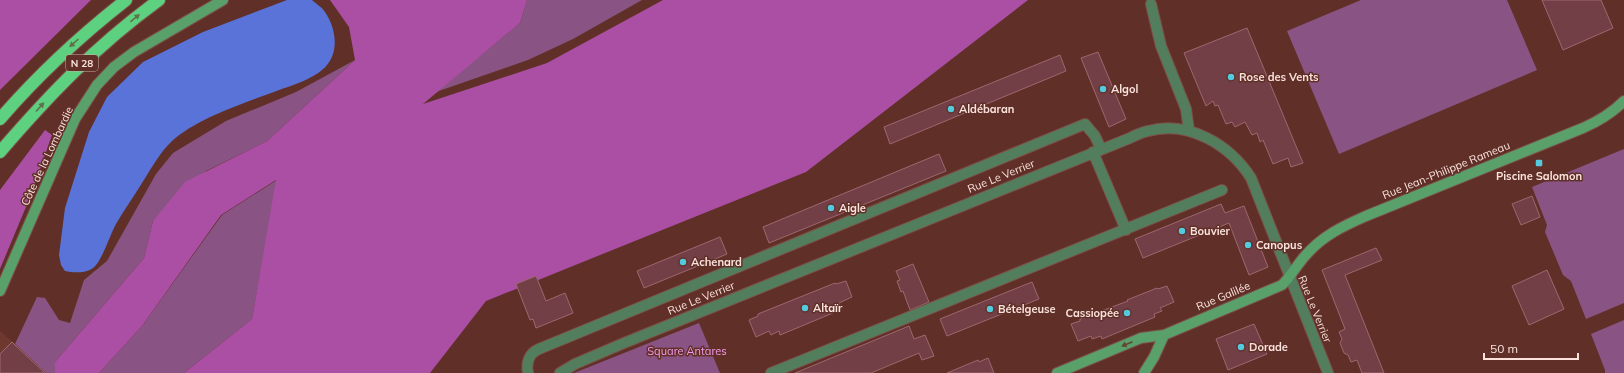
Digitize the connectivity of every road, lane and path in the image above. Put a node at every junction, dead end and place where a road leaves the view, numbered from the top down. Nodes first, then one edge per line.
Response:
1 (120, 0) edge
2 (126, 0) edge
3 (159, 0) edge
4 (223, 0) edge
5 (1151, 4) dead end
6 (104, 18) junction
7 (1624, 101) edge
8 (0, 119) edge
9 (1189, 131) junction
10 (1097, 151) junction
11 (0, 152) edge
12 (1222, 190) dead end
13 (1126, 230) junction
14 (1290, 278) junction
15 (0, 291) edge
16 (1164, 335) junction
17 (528, 373) edge
18 (560, 373) edge
19 (771, 373) edge
20 (1057, 373) edge
21 (1144, 373) edge
22 (1328, 373) edge

1 - 6 highway
2 - 6 highway, N 28
11 -> 3 highway, N 28
4 - 15 street, Côte de la Lombardie
5 - 9 street
6 -> 8 highway, N 28
7 - 14 street, Rue Jean-Philippe Rameau
9 - 10 street, Rue Le Verrier
9 - 14 street, Rue Le Verrier
10 - 13 street
10 - 17 street
10 - 18 street, Rue Le Verrier
12 - 13 street
13 - 19 street
14 - 16 street, Rue Galilée
14 - 22 street, Rue Le Verrier
16 -> 20 street, Rue Galilée
16 - 21 street

